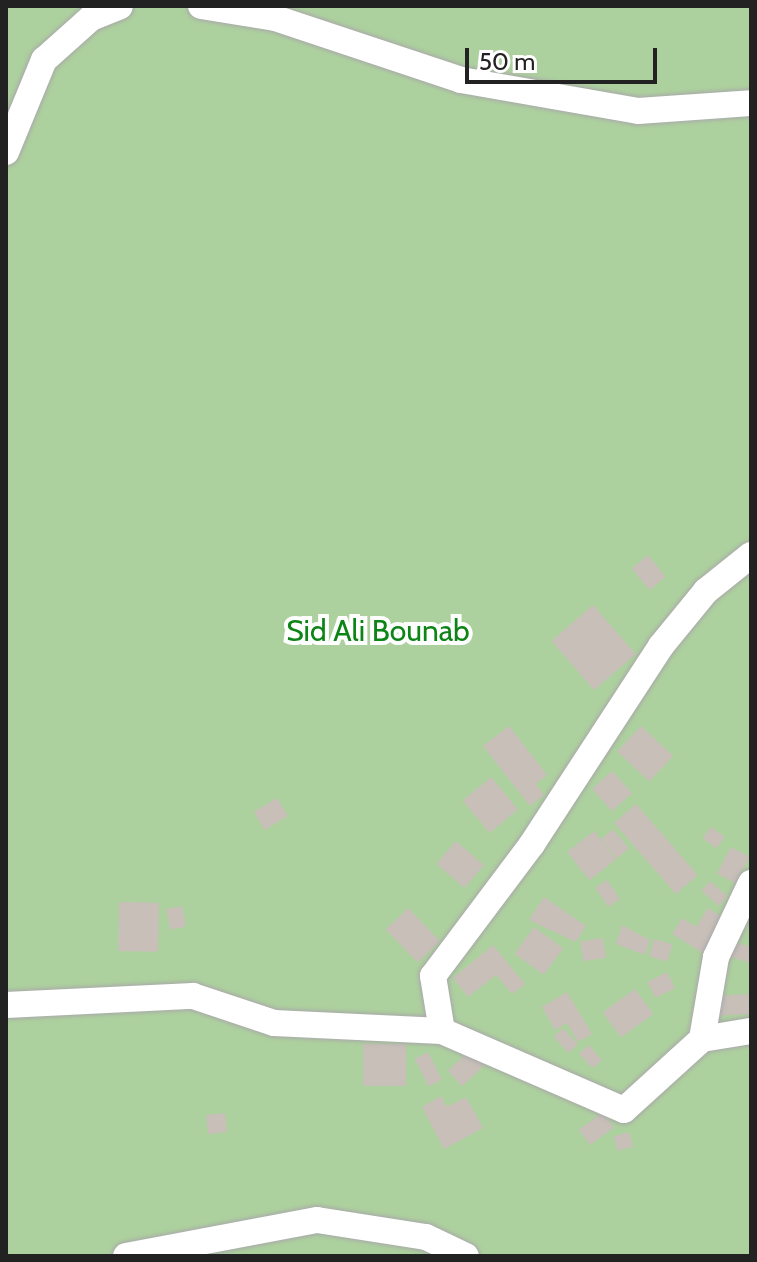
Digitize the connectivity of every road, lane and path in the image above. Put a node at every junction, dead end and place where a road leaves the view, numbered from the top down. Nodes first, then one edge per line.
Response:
1 (120, 6) edge
2 (201, 6) edge
3 (751, 103) edge
4 (6, 152) edge
5 (751, 555) edge
6 (751, 883) edge
7 (6, 1005) edge
8 (442, 1031) junction
9 (751, 1031) edge
10 (702, 1039) junction
11 (126, 1256) edge
12 (466, 1256) edge

1 - 4 street
2 - 3 street
5 - 8 street
6 - 10 street
7 - 8 street
8 - 10 street
9 - 10 street
11 - 12 street

